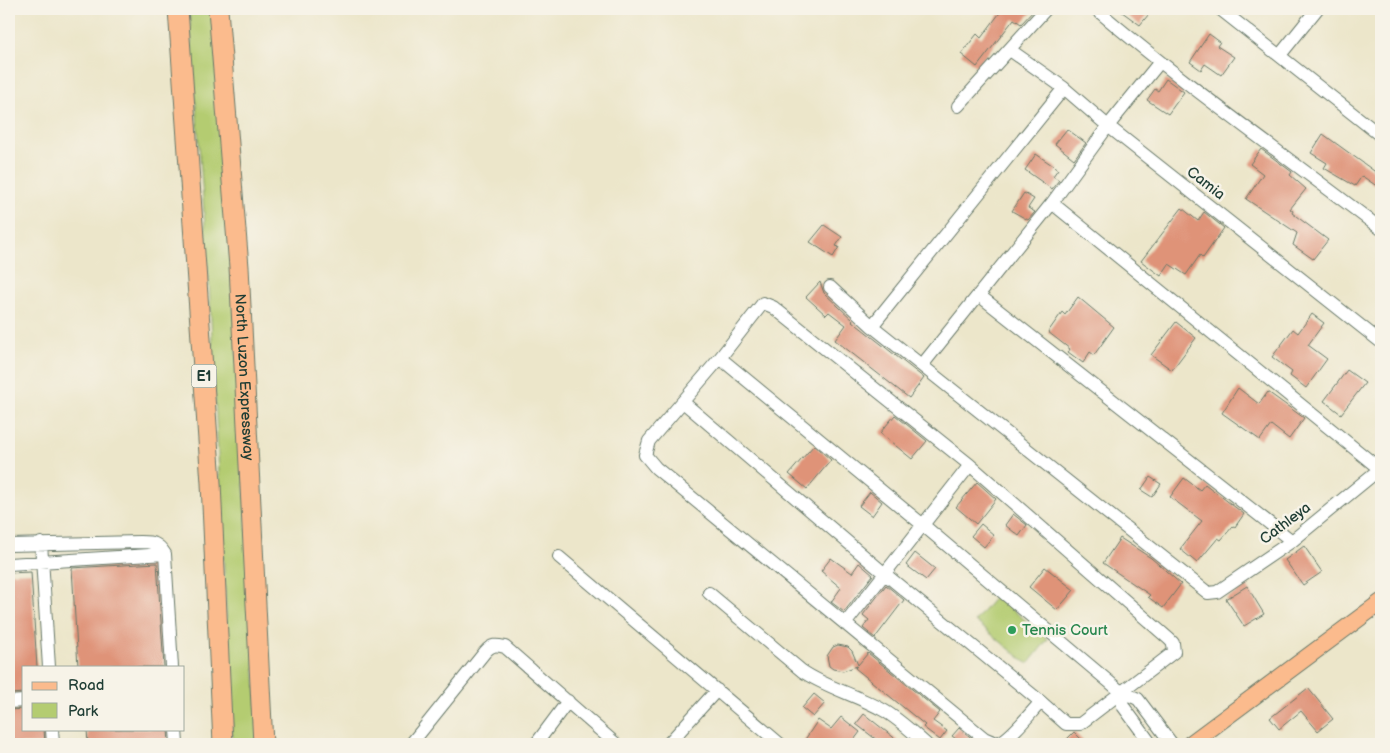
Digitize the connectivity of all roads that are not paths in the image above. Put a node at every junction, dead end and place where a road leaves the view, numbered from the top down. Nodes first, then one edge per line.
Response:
1 (178, 9) edge
2 (218, 9) edge
3 (1046, 9) edge
4 (1096, 9) edge
5 (1220, 9) edge
6 (1317, 9) edge
7 (1010, 50) junction
8 (1280, 55) junction
9 (1158, 63) junction
10 (1064, 88) junction
11 (958, 106) dead end
12 (1108, 126) junction
13 (1381, 136) edge
14 (1052, 203) junction
15 (1381, 229) edge
16 (830, 287) dead end
17 (980, 296) junction
18 (872, 326) junction
19 (1381, 342) edge
20 (720, 358) junction
21 (923, 364) junction
22 (682, 402) junction
23 (970, 465) junction
24 (1381, 469) edge
25 (923, 525) junction
26 (1292, 541) junction
27 (41, 543) junction
28 (9, 545) edge
29 (164, 554) junction
30 (559, 556) dead end
31 (42, 562) junction
32 (9, 564) edge
33 (885, 574) junction
34 (709, 593) dead end
35 (1381, 602) edge
36 (845, 624) junction
37 (48, 666) edge
38 (172, 666) edge
39 (717, 690) junction
40 (1120, 691) junction
41 (22, 701) edge
42 (568, 701) junction
43 (9, 702) edge
44 (1041, 702) junction
45 (1155, 720) junction
46 (52, 730) edge
47 (176, 730) edge
48 (1142, 731) junction
49 (53, 744) edge
50 (177, 744) edge
51 (223, 744) edge
52 (263, 744) edge
53 (411, 744) edge
54 (536, 744) edge
55 (616, 744) edge
56 (668, 744) edge
57 (780, 744) edge
58 (926, 744) edge
59 (1151, 744) edge
60 (1172, 744) edge
61 (1190, 744) edge

1 - 51 highway, E1
2 - 52 highway, North Luzon Expressway
3 - 7 street
4 - 9 street
5 - 8 street
6 - 8 street
7 - 10 street, Camia
7 - 11 street
8 - 13 street
9 - 12 street
9 - 15 street
10 - 12 street, Camia
10 - 18 street
12 - 14 street
12 - 19 street, Camia
14 - 17 street
14 - 24 street
16 - 18 street
17 - 21 street
17 - 26 street
18 - 21 street
20 - 22 street
20 - 23 street
20 - 25 street
21 - 26 street, Cathleya
22 - 33 street
22 - 36 street
23 - 25 street
23 - 40 street
24 - 26 street, Cathleya
25 - 33 street
25 - 40 street
27 - 28 street
27 - 29 street
27 - 31 street
29 - 31 street
29 - 38 street
30 - 39 street
31 - 32 street
31 - 37 street
33 - 36 street
33 - 44 street
34 - 58 street
35 - 61 main road
36 - 44 street
39 - 56 street
39 - 57 street
40 - 44 street
40 - 45 street
40 - 48 street
41 - 43 street
42 - 53 street
42 - 54 street
42 - 55 street
45 - 48 street
45 - 60 street
46 - 49 street
47 - 50 street
48 - 59 street

